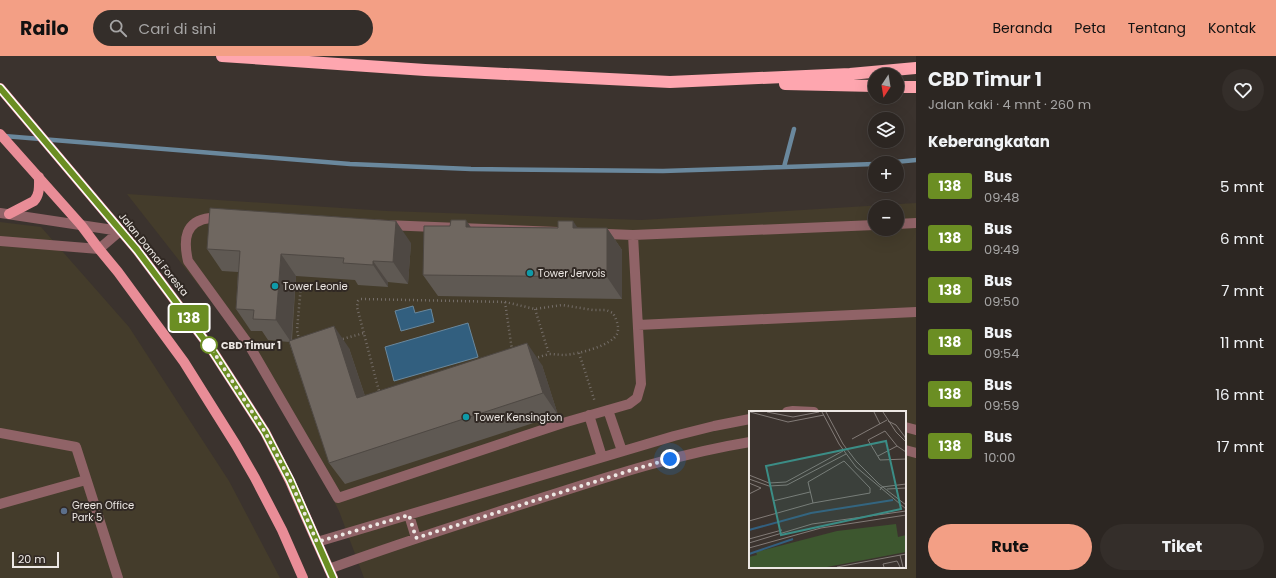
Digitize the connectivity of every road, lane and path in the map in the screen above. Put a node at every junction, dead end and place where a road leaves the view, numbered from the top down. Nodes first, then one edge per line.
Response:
1 (222, 56) edge
2 (916, 68) edge
3 (670, 82) junction
4 (868, 86) edge
5 (904, 87) edge
6 (916, 87) edge
7 (0, 88) edge
8 (0, 134) edge
9 (39, 177) junction
10 (5, 214) edge
11 (916, 223) edge
12 (904, 224) edge
13 (81, 225) junction
14 (868, 225) edge
15 (120, 231) junction
16 (633, 235) junction
17 (0, 242) edge
18 (99, 249) junction
19 (301, 285) dead end
20 (505, 302) junction
21 (535, 309) junction
22 (916, 312) edge
23 (638, 325) junction
24 (364, 333) junction
25 (335, 341) edge
26 (300, 342) edge
27 (579, 353) junction
28 (549, 354) junction
29 (514, 364) junction
30 (598, 413) junction
31 (749, 419) edge
32 (906, 427) edge
33 (916, 430) edge
34 (0, 433) edge
35 (749, 442) edge
36 (906, 450) edge
37 (622, 451) junction
38 (916, 453) edge
39 (602, 457) junction
40 (86, 480) junction
41 (0, 504) edge
42 (409, 515) junction
43 (416, 538) junction
44 (317, 542) junction
45 (331, 573) edge
46 (118, 578) edge
47 (303, 578) edge

1 - 3 highway
2 - 3 highway
3 - 4 highway
5 - 6 highway
7 - 15 main road, Jalan Damai Foresta
8 - 9 main road
9 - 10 main road
9 - 13 main road
10 - 13 street
11 - 12 street
13 - 15 street
13 - 18 main road
14 - 16 street
15 - 18 street
15 - 44 main road, Jalan Damai Foresta
16 - 23 street
16 - 30 street
17 - 18 street
18 - 47 main road
19 - 26 path
20 - 21 path
20 - 24 path
20 - 29 path
21 - 27 path
21 - 28 path
22 - 23 street
23 - 30 street
24 - 25 path
24 - 29 path
27 - 28 path
27 - 30 path
28 - 29 path
30 - 37 street
30 - 39 street
31 - 37 street
32 - 33 street
34 - 40 street
35 - 43 street
36 - 38 street
37 - 39 street
39 - 42 street
40 - 41 street
40 - 46 street
42 - 43 street
42 - 44 street
43 - 45 street
44 - 45 main road, Jalan Damai Foresta

